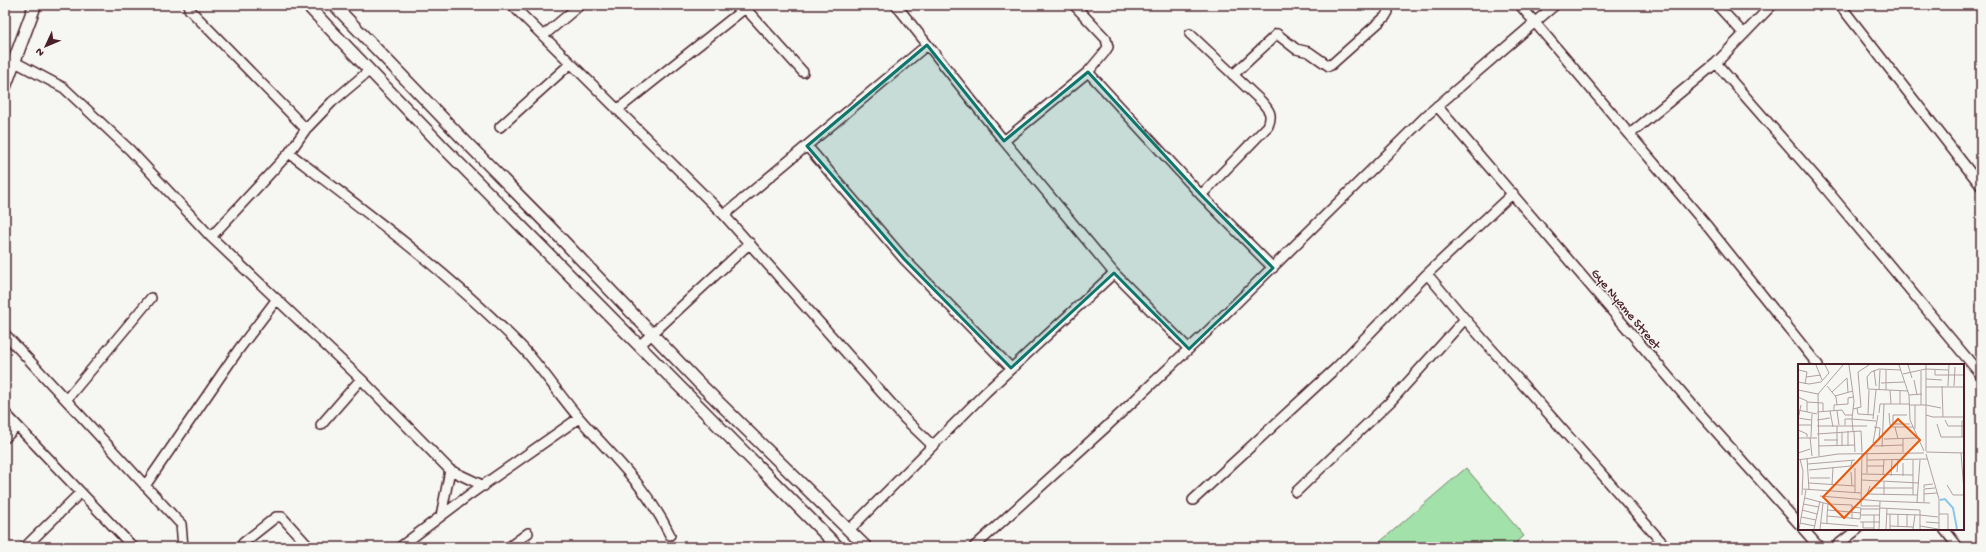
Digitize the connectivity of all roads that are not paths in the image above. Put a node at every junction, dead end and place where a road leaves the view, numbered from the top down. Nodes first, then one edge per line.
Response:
1 (35, 5) edge
2 (307, 5) edge
3 (334, 5) edge
4 (512, 5) edge
5 (580, 5) edge
6 (896, 5) edge
7 (1074, 5) edge
8 (1520, 5) edge
9 (1555, 5) edge
10 (1717, 5) edge
11 (1772, 5) edge
12 (1840, 5) edge
13 (747, 7) edge
14 (1387, 8) edge
15 (189, 9) dead end
16 (1535, 22) junction
17 (1190, 34) dead end
18 (1744, 34) junction
19 (543, 36) junction
20 (928, 45) junction
21 (15, 62) junction
22 (1716, 63) junction
23 (570, 64) junction
24 (370, 70) junction
25 (803, 72) dead end
26 (1088, 72) junction
27 (1233, 75) junction
28 (5, 86) edge
29 (1437, 106) junction
30 (617, 110) junction
31 (500, 127) dead end
32 (306, 129) junction
33 (1630, 134) junction
34 (1004, 142) junction
35 (807, 146) junction
36 (289, 153) junction
37 (1981, 186) edge
38 (1513, 193) junction
39 (1201, 195) junction
40 (724, 215) junction
41 (211, 237) junction
42 (750, 243) junction
43 (1273, 268) junction
44 (1114, 273) junction
45 (1427, 274) junction
46 (151, 298) dead end
47 (277, 299) junction
48 (1465, 319) junction
49 (5, 334) edge
50 (651, 334) junction
51 (639, 346) junction
52 (1188, 349) junction
53 (1817, 364) edge
54 (1011, 368) junction
55 (1981, 375) edge
56 (361, 379) junction
57 (66, 400) junction
58 (5, 413) edge
59 (579, 418) junction
60 (321, 425) dead end
61 (18, 426) junction
62 (5, 438) edge
63 (932, 445) junction
64 (450, 470) junction
65 (145, 486) junction
66 (484, 486) junction
67 (1296, 492) dead end
68 (80, 493) junction
69 (1193, 500) dead end
70 (441, 516) junction
71 (1798, 523) edge
72 (849, 530) junction
73 (1804, 530) edge
74 (1857, 530) edge
75 (1945, 530) edge
76 (528, 533) dead end
77 (670, 535) dead end
78 (243, 542) dead end
79 (25, 547) edge
80 (133, 547) edge
81 (183, 547) edge
82 (309, 547) edge
83 (400, 547) edge
84 (509, 547) edge
85 (838, 547) edge
86 (866, 547) edge
87 (974, 547) edge
88 (1666, 547) edge
89 (1819, 547) edge
90 (1835, 547) edge
91 (1958, 547) edge

1 - 21 main road
2 - 24 street
3 - 50 street
4 - 19 street
5 - 19 street
6 - 20 street
7 - 26 street
8 - 16 street
9 - 16 street
10 - 18 street
11 - 18 street
12 - 37 street
13 - 25 street
13 - 30 street
14 - 27 street
15 - 32 street
16 - 29 street
16 - 33 street
17 - 27 street
18 - 22 street
19 - 23 street
20 - 34 street
20 - 35 street
21 - 28 main road
21 - 41 street
22 - 33 street
22 - 55 street
23 - 30 street
23 - 31 street
24 - 32 street
24 - 51 street
26 - 34 street
26 - 39 street
27 - 39 street
29 - 38 street, Gye Nyame Street
29 - 43 street
30 - 40 street
32 - 36 street
33 - 53 street
34 - 44 street
35 - 40 street
35 - 54 street
36 - 41 street
36 - 59 street
38 - 45 street
38 - 71 street, Gye Nyame Street
39 - 43 street
40 - 42 street
41 - 47 street
42 - 50 street
42 - 63 street
43 - 52 street
44 - 52 street
44 - 54 street
45 - 48 street
45 - 69 street
46 - 57 street
47 - 56 street
47 - 65 street
48 - 67 street
48 - 88 street
49 - 57 street
50 - 51 street
50 - 72 street
51 - 85 street
52 - 87 street
54 - 63 street
56 - 60 street
56 - 64 street
57 - 65 street
58 - 61 street
59 - 66 street
59 - 77 street
61 - 62 street
61 - 68 street
63 - 72 street
64 - 66 street
64 - 70 street
65 - 81 street
66 - 70 street
68 - 79 street
68 - 80 street
70 - 83 street
72 - 86 street
73 - 89 street
74 - 90 street
75 - 91 street
76 - 84 street
78 - 82 street

